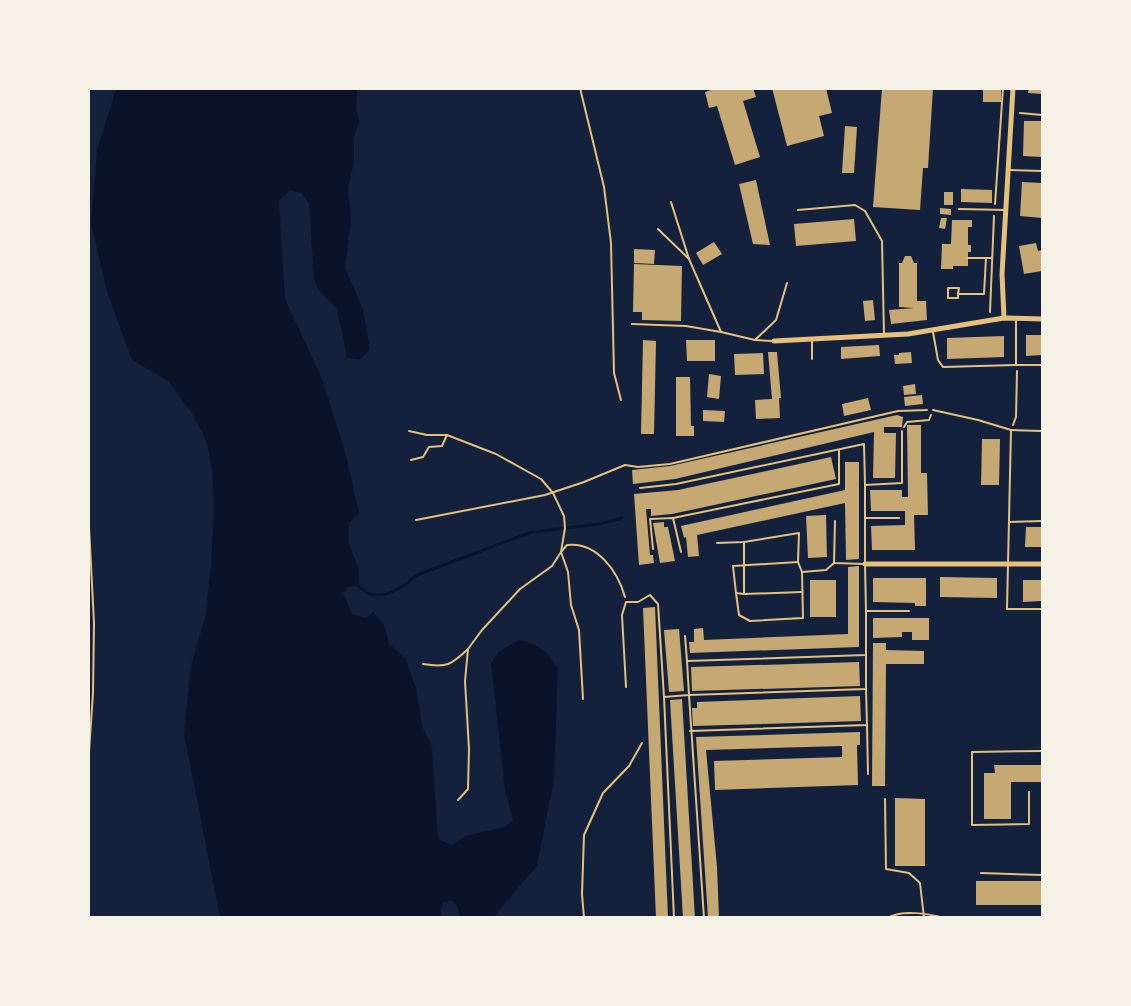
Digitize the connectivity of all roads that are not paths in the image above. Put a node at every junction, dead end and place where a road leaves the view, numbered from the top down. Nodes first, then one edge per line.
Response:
1 (1013, 88) edge
2 (1008, 170) junction
3 (1042, 171) edge
4 (671, 202) dead end
5 (960, 209) dead end
6 (798, 210) dead end
7 (1005, 210) junction
8 (658, 229) dead end
9 (689, 259) junction
10 (788, 283) dead end
11 (1004, 318) junction
12 (1016, 318) junction
13 (1042, 319) edge
14 (632, 324) dead end
15 (933, 330) junction
16 (721, 332) junction
17 (884, 335) junction
18 (812, 339) junction
19 (755, 340) junction
20 (774, 341) joint
21 (812, 359) dead end
22 (1016, 365) junction
23 (1042, 365) edge
24 (933, 410) road end
25 (1011, 430) junction
26 (902, 431) road end
27 (1042, 431) edge
28 (839, 450) junction
29 (865, 485) junction
30 (640, 488) dead end
31 (673, 518) junction
32 (865, 518) junction
33 (899, 518) dead end
34 (835, 521) dead end
35 (1042, 521) edge
36 (1009, 522) junction
37 (744, 542) junction
38 (717, 543) dead end
39 (653, 549) dead end
40 (681, 552) dead end
41 (798, 562) junction
42 (834, 563) junction
43 (744, 564) junction
44 (865, 564) junction
45 (1042, 564) edge
46 (1008, 565) junction
47 (802, 572) junction
48 (802, 592) junction
49 (736, 594) junction
50 (744, 594) junction
51 (1042, 609) edge
52 (866, 611) junction
53 (909, 611) dead end
54 (685, 636) dead end
55 (866, 655) junction
56 (687, 661) junction
57 (626, 687) dead end
58 (866, 689) junction
59 (689, 695) junction
60 (664, 696) junction
61 (867, 725) junction
62 (690, 731) junction
63 (1042, 751) edge
64 (868, 774) dead end
65 (1029, 792) dead end
66 (885, 799) dead end
67 (981, 873) dead end
68 (1042, 875) edge
69 (923, 916) edge
70 (674, 918) edge
71 (704, 918) edge
72 (887, 918) edge
73 (946, 918) edge

1 - 2 street
2 - 3 lane
2 - 7 street
4 - 9 lane
5 - 7 lane
6 - 17 lane
7 - 11 street
8 - 9 lane
9 - 16 lane
10 - 19 lane
11 - 12 street
11 - 15 street
12 - 13 street
12 - 22 lane
14 - 16 lane
15 - 17 street
15 - 22 lane
16 - 19 lane
17 - 18 street
18 - 20 street
18 - 21 lane
19 - 20 lane
22 - 23 lane
24 - 25 lane
25 - 27 lane
25 - 36 lane
26 - 29 lane
28 - 29 lane
28 - 30 lane
28 - 31 lane
29 - 32 lane
31 - 39 lane
31 - 40 lane
32 - 33 lane
32 - 44 lane
34 - 42 lane
35 - 36 lane
36 - 46 lane
37 - 38 lane
37 - 41 lane
37 - 43 lane
41 - 43 lane
41 - 47 lane
42 - 44 lane
42 - 47 lane
43 - 49 lane
43 - 50 lane
44 - 46 street
44 - 52 lane
45 - 46 street
46 - 51 lane
47 - 48 lane
48 - 49 lane
48 - 50 lane
49 - 50 lane
52 - 53 lane
52 - 55 lane
54 - 56 lane
55 - 56 lane
55 - 58 lane
56 - 59 lane
57 - 60 lane
58 - 59 lane
58 - 61 lane
59 - 60 lane
59 - 62 lane
60 - 70 lane
61 - 62 lane
61 - 64 lane
62 - 71 lane
63 - 65 lane
66 - 69 lane
67 - 68 lane
69 - 72 lane
69 - 73 lane

